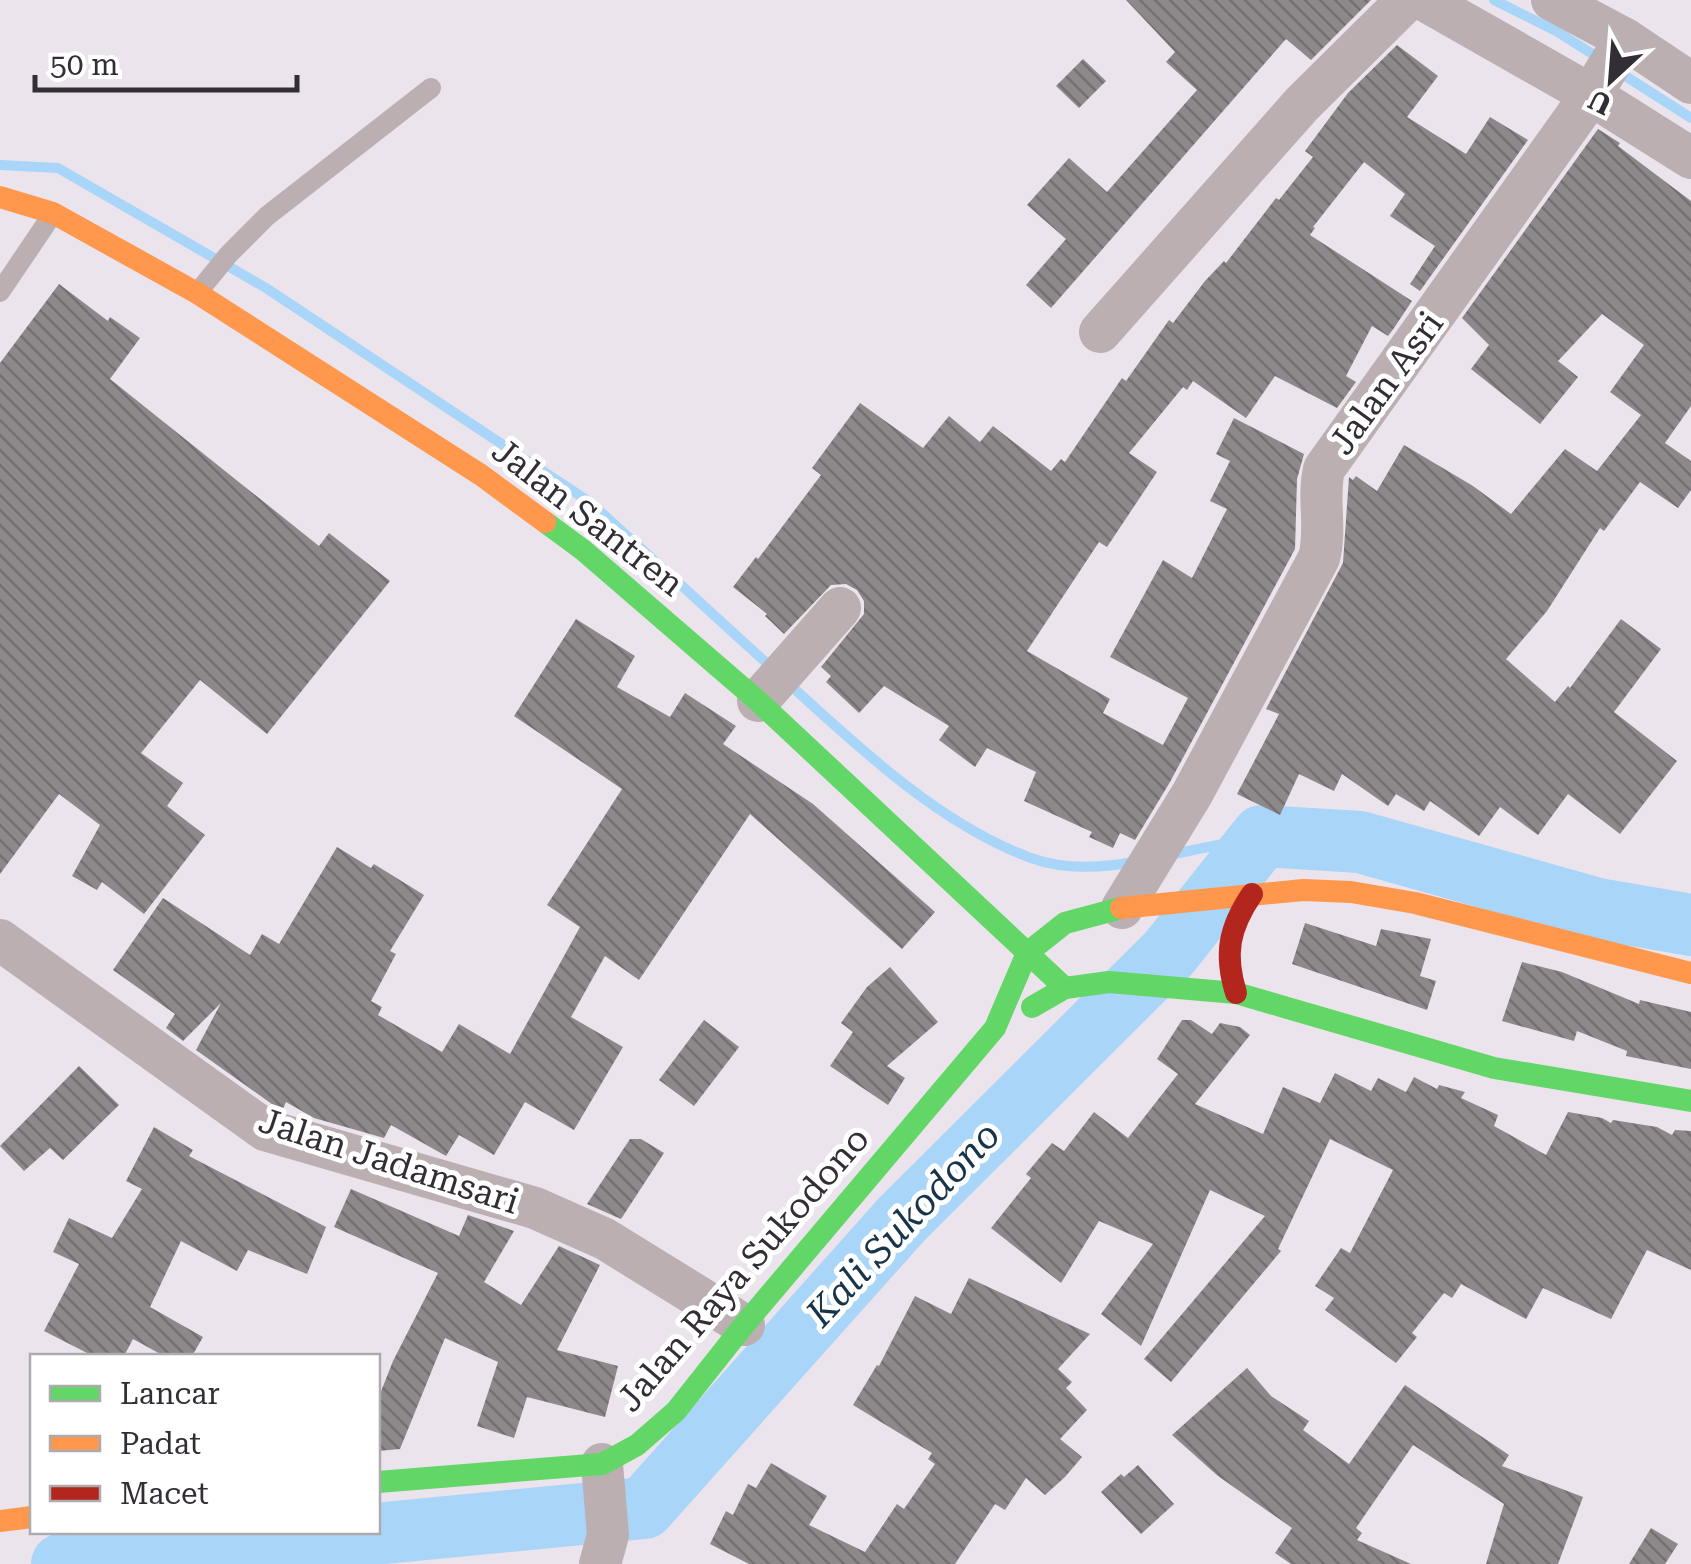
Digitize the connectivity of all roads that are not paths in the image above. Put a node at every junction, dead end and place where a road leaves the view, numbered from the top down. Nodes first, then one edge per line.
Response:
1 (1407, 0) edge
2 (1424, 0) edge
3 (1552, 0) edge
4 (1622, 43) junction
5 (1691, 84) edge
6 (431, 88) dead end
7 (1594, 90) junction
8 (1691, 158) edge
9 (0, 197) edge
10 (53, 213) junction
11 (202, 287) junction
12 (0, 292) edge
13 (1100, 332) dead end
14 (840, 608) dead end
15 (772, 685) junction
16 (1144, 884) junction
17 (1252, 894) junction
18 (0, 940) edge
19 (1027, 953) junction
20 (1691, 973) edge
21 (1065, 988) junction
22 (1226, 992) junction
23 (995, 1028) junction
24 (1691, 1101) edge
25 (744, 1325) junction
26 (603, 1474) junction
27 (380, 1482) edge
28 (30, 1518) edge
29 (0, 1521) edge
30 (604, 1549) edge

1 - 13 street
2 - 7 street
3 - 4 street
4 - 5 street
4 - 7 street, Jalan Asri
6 - 11 lane
7 - 8 street
7 - 16 street, Jalan Asri
9 - 10 main road, Jalan Santren
10 - 11 main road, Jalan Santren
10 - 12 lane
11 - 15 main road, Jalan Santren
14 - 15 street
15 - 19 main road, Jalan Santren
16 - 17 main road, Jalan Raya Sukodono
16 - 19 main road, Jalan Raya Sukodono
17 - 20 main road, Jalan Raya Sukodono
17 - 22 main road
18 - 25 street, Jalan Jadamsari
19 - 21 main road, Jalan Santren
19 - 23 main road, Jalan Raya Sukodono
21 - 22 main road, Jalan Raya Sukodono
21 - 23 main road, Jalan Raya Sukodono
22 - 24 main road, Jalan Raya Sukodono
23 - 25 main road, Jalan Raya Sukodono
25 - 26 main road, Jalan Raya Sukodono
26 - 27 main road, Jalan Raya Sukodono
26 - 30 street
28 - 29 main road

